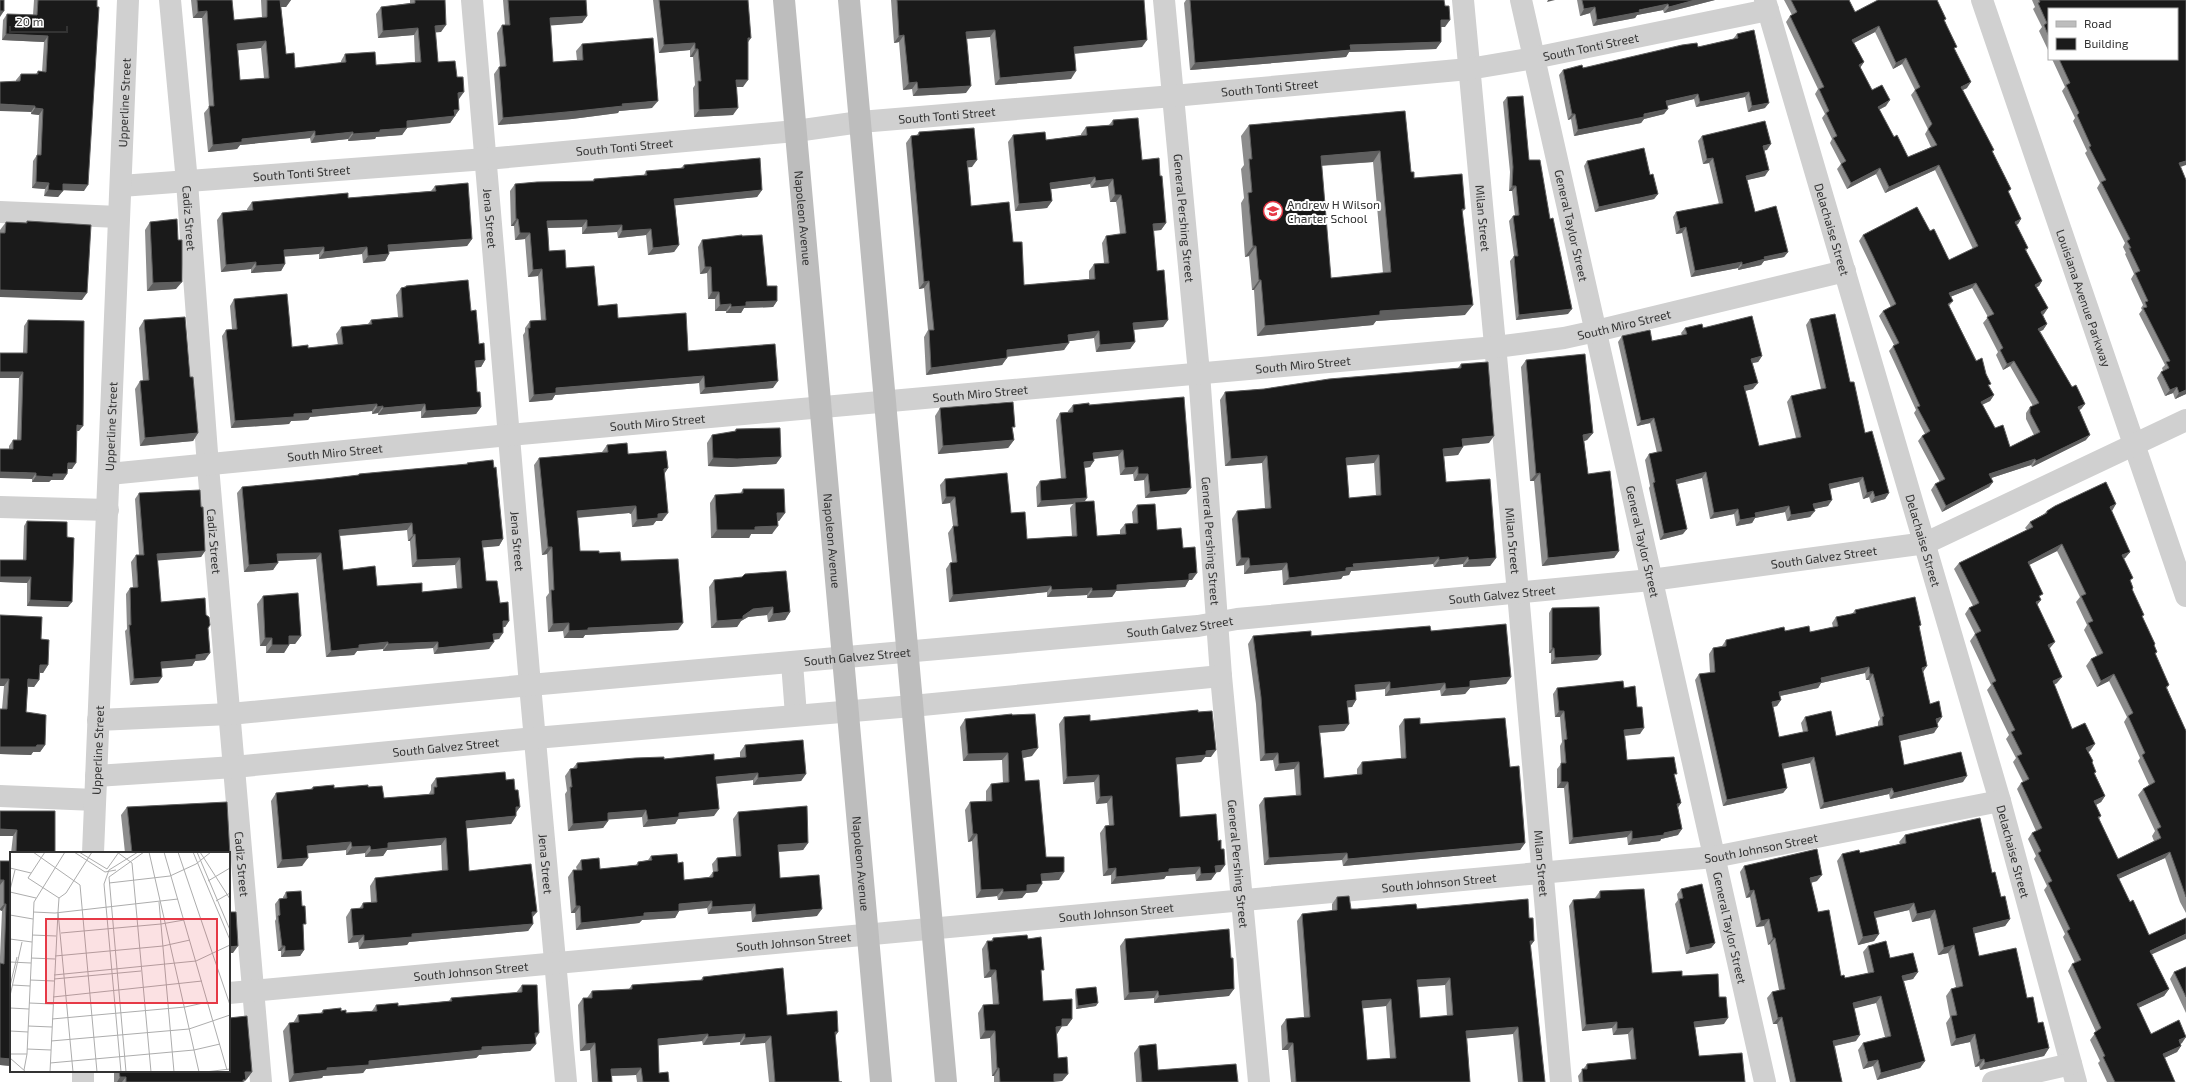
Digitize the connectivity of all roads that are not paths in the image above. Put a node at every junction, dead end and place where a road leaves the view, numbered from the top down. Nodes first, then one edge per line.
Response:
1 (128, 0) edge
2 (170, 0) edge
3 (472, 0) edge
4 (784, 0) edge
5 (849, 0) edge
6 (1164, 0) edge
7 (1463, 0) edge
8 (1521, 0) edge
9 (1982, 0) edge
10 (1767, 5) edge
11 (1534, 58) junction
12 (1469, 69) junction
13 (1172, 96) junction
14 (860, 122) junction
15 (796, 131) junction
16 (486, 158) junction
17 (187, 182) junction
18 (121, 186) junction
19 (0, 212) edge
20 (119, 217) junction
21 (1845, 271) junction
22 (1596, 332) junction
23 (1496, 346) junction
24 (1199, 373) junction
25 (885, 401) junction
26 (820, 407) junction
27 (2186, 420) edge
28 (509, 434) junction
29 (2135, 445) junction
30 (208, 466) junction
31 (109, 474) junction
32 (0, 507) edge
33 (108, 510) junction
34 (1926, 543) junction
35 (1651, 580) junction
36 (1518, 593) junction
37 (2186, 596) edge
38 (1217, 622) junction
39 (907, 653) junction
40 (843, 659) junction
41 (792, 663) junction
42 (1221, 676) junction
43 (530, 685) junction
44 (912, 706) junction
45 (848, 711) junction
46 (230, 714) junction
47 (796, 715) junction
48 (98, 720) junction
49 (535, 738) junction
50 (234, 767) junction
51 (96, 776) junction
52 (0, 796) edge
53 (95, 800) junction
54 (2000, 801) junction
55 (93, 852) edge
56 (1714, 857) junction
57 (1542, 872) junction
58 (1241, 900) junction
59 (932, 928) junction
60 (868, 934) junction
61 (554, 963) junction
62 (254, 991) junction
63 (230, 993) edge
64 (83, 1072) edge
65 (2073, 1073) edge
66 (82, 1082) edge
67 (261, 1082) edge
68 (566, 1082) edge
69 (881, 1082) edge
70 (946, 1082) edge
71 (1259, 1082) edge
72 (1561, 1082) edge
73 (1765, 1082) edge
74 (1993, 1082) edge

1 - 18 street, Upperline Street
2 - 17 street, Cadiz Street
3 - 16 street, Jena Street
4 - 15 main road, Napoleon Avenue
5 - 14 main road
6 - 13 street, General Pershing Street
7 - 12 street, Milan Street
8 - 11 street, General Taylor Street
9 - 29 street, Louisiana Avenue Parkway
10 - 11 street, South Tonti Street
10 - 21 street, Delachaise Street
11 - 12 street, South Tonti Street
11 - 22 street, General Taylor Street
12 - 13 street, South Tonti Street
12 - 23 street, Milan Street
13 - 14 street, South Tonti Street
13 - 24 street, General Pershing Street
14 - 15 street, South Tonti Street
14 - 25 main road
15 - 16 street, South Tonti Street
15 - 26 main road, Napoleon Avenue
16 - 17 street, South Tonti Street
16 - 28 street, Jena Street
17 - 18 street, South Tonti Street
17 - 30 street, Cadiz Street
18 - 20 street, Upperline Street
19 - 20 street
20 - 31 street, Upperline Street
21 - 22 street, South Miro Street
21 - 34 street, Delachaise Street
22 - 23 street, South Miro Street
22 - 35 street, General Taylor Street
23 - 24 street, South Miro Street
23 - 36 street, Milan Street
24 - 25 street, South Miro Street
24 - 38 street, General Pershing Street
25 - 26 street, South Miro Street
25 - 39 main road
26 - 28 street, South Miro Street
26 - 40 main road, Napoleon Avenue
27 - 29 street, South Galvez Street
28 - 30 street, South Miro Street
28 - 43 street, Jena Street
29 - 34 street, South Galvez Street
29 - 37 street, Louisiana Avenue Parkway
30 - 31 street, South Miro Street
30 - 46 street, Cadiz Street
31 - 33 street, Upperline Street
32 - 33 street
33 - 48 street, Upperline Street
34 - 35 street, South Galvez Street
34 - 54 street, Delachaise Street
35 - 36 street, South Galvez Street
35 - 56 street, General Taylor Street
36 - 38 street, South Galvez Street
36 - 57 street, Milan Street
38 - 39 street, South Galvez Street
38 - 42 street, General Pershing Street
39 - 40 street, South Galvez Street
39 - 44 main road
40 - 41 street, South Galvez Street
40 - 45 main road, Napoleon Avenue
41 - 43 street, South Galvez Street
41 - 47 street, South Galvez Street
42 - 44 street, South Galvez Street
42 - 58 street, General Pershing Street
43 - 46 street, South Galvez Street
43 - 49 street, Jena Street
44 - 45 street, South Galvez Street
44 - 59 main road
45 - 47 street, South Galvez Street
45 - 60 main road, Napoleon Avenue
46 - 48 street, South Galvez Street
46 - 50 street, Cadiz Street
47 - 49 street, South Galvez Street
48 - 51 street, Upperline Street
49 - 50 street, South Galvez Street
49 - 61 street, Jena Street
50 - 51 street, South Galvez Street
50 - 62 street, Cadiz Street
51 - 53 street, Upperline Street
52 - 53 street
53 - 55 street, Upperline Street
54 - 56 street, South Johnson Street
54 - 65 street, Delachaise Street
56 - 57 street, South Johnson Street
56 - 73 street, General Taylor Street
57 - 58 street, South Johnson Street
57 - 72 street, Milan Street
58 - 59 street, South Johnson Street
58 - 71 street, General Pershing Street
59 - 60 street, South Johnson Street
59 - 70 main road
60 - 61 street, South Johnson Street
60 - 69 main road, Napoleon Avenue
61 - 62 street, South Johnson Street
61 - 68 street, Jena Street
62 - 63 street, South Johnson Street
62 - 67 street, Cadiz Street
64 - 66 street
65 - 74 street

